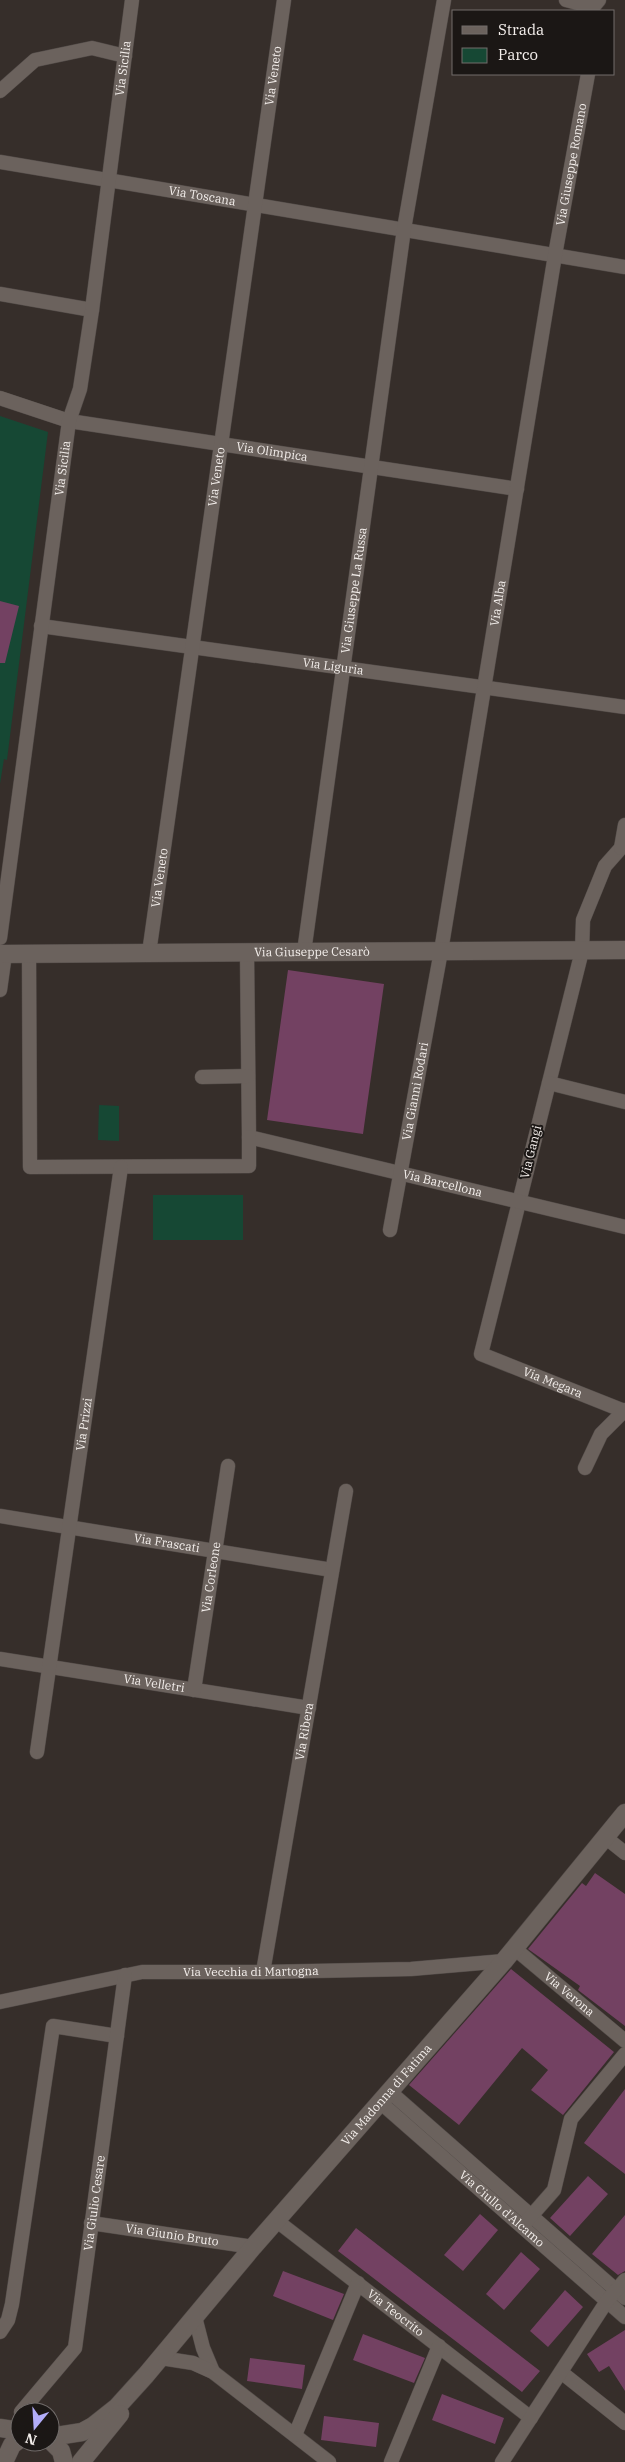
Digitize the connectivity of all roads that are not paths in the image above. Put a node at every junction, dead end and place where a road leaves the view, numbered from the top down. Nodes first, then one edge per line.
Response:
1 (132, 0) edge
2 (284, 0) edge
3 (444, 0) edge
4 (566, 0) edge
5 (600, 0) edge
6 (125, 56) junction
7 (588, 75) edge
8 (0, 91) edge
9 (0, 162) edge
10 (110, 181) junction
11 (255, 205) junction
12 (404, 229) junction
13 (555, 255) junction
14 (625, 267) edge
15 (0, 294) edge
16 (92, 310) junction
17 (0, 398) edge
18 (69, 421) junction
19 (221, 444) junction
20 (371, 467) junction
21 (517, 488) junction
22 (41, 626) junction
23 (192, 647) junction
24 (343, 668) junction
25 (484, 688) junction
26 (625, 708) edge
27 (625, 825) edge
28 (623, 848) edge
29 (2, 948) edge
30 (582, 950) junction
31 (625, 950) edge
32 (441, 951) junction
33 (247, 952) junction
34 (304, 952) junction
35 (29, 953) junction
36 (148, 953) junction
37 (0, 990) edge
38 (248, 1076) junction
39 (202, 1077) dead end
40 (548, 1083) junction
41 (625, 1102) edge
42 (255, 1139) junction
43 (121, 1167) junction
44 (400, 1174) junction
45 (519, 1202) junction
46 (625, 1227) edge
47 (390, 1230) dead end
48 (481, 1354) joint
49 (625, 1411) edge
50 (228, 1466) dead end
51 (585, 1468) dead end
52 (346, 1491) dead end
53 (0, 1516) edge
54 (69, 1527) junction
55 (216, 1551) junction
56 (332, 1570) junction
57 (0, 1659) edge
58 (49, 1667) junction
59 (194, 1690) junction
60 (308, 1708) junction
61 (37, 1752) dead end
62 (625, 1813) edge
63 (605, 1837) junction
64 (625, 1853) edge
65 (509, 1954) junction
66 (263, 1972) junction
67 (125, 1975) junction
68 (0, 2002) edge
69 (117, 2036) junction
70 (625, 2041) edge
71 (625, 2054) edge
72 (384, 2096) junction
73 (277, 2220) junction
74 (526, 2221) junction
75 (91, 2223) junction
76 (253, 2247) junction
77 (358, 2283) junction
78 (618, 2292) edge
79 (195, 2317) junction
80 (625, 2317) edge
81 (0, 2332) edge
82 (439, 2346) junction
83 (161, 2358) junction
84 (213, 2372) junction
85 (561, 2372) junction
86 (146, 2375) junction
87 (29, 2402) edge
88 (531, 2418) junction
89 (625, 2424) edge
90 (295, 2435) junction
91 (60, 2437) edge
92 (10, 2449) edge
93 (60, 2450) edge
94 (0, 2455) edge
95 (4, 2462) edge
96 (64, 2462) edge
97 (81, 2462) edge
98 (329, 2462) edge
99 (390, 2462) edge
100 (502, 2462) edge

1 - 6 street, Via Sicilia
2 - 11 street, Via Veneto
3 - 12 street, Via Giuseppe La Russa
4 - 5 street
6 - 8 street
6 - 10 street, Via Sicilia
7 - 13 street, Via Giuseppe Romano
9 - 10 street, Via Toscana
10 - 11 street, Via Toscana
10 - 16 street, Via Sicilia
11 - 12 street, Via Toscana
11 - 19 street, Via Veneto
12 - 13 street, Via Toscana
12 - 20 street, Via Giuseppe La Russa
13 - 14 street, Via Toscana
13 - 21 street, Via Alba
15 - 16 street
16 - 18 street, Via Sicilia
17 - 18 street, Via Olimpica
18 - 19 street, Via Olimpica
18 - 22 street, Via Sicilia
19 - 20 street, Via Olimpica
19 - 23 street, Via Veneto
20 - 21 street, Via Olimpica
20 - 24 street, Via Giuseppe La Russa
21 - 25 street, Via Alba
22 - 23 street, Via Liguria
22 - 29 street, Via Sicilia
23 - 24 street, Via Liguria
23 - 36 street, Via Veneto
24 - 25 street, Via Liguria
24 - 34 street, Via Giuseppe La Russa
25 - 26 street, Via Liguria
25 - 32 street, Via Alba
27 - 28 street
28 - 30 street, Via Gangi
29 - 35 street, Via Giuseppe Cesarò
29 - 37 street, Via Sicilia
30 - 31 street, Via Giuseppe Cesarò
30 - 32 street, Via Giuseppe Cesarò
30 - 40 street, Via Gangi
32 - 34 street, Via Giuseppe Cesarò
32 - 44 street, Via Gianni Rodari
33 - 34 street, Via Giuseppe Cesarò
33 - 36 street, Via Giuseppe Cesarò
33 - 38 street
35 - 36 street, Via Giuseppe Cesarò
35 - 43 street
38 - 39 street
38 - 42 street
40 - 41 street
40 - 45 street, Via Gangi
42 - 43 street
42 - 44 street, Via Barcellona
43 - 54 street, Via Prizzi
44 - 45 street, Via Barcellona
44 - 47 street, Via Gianni Rodari
45 - 46 street, Via Barcellona
45 - 48 street, Via Gangi
48 - 49 street, Via Megara
49 - 51 street
50 - 55 street, Via Corleone
52 - 56 street, Via Ribera
53 - 54 street, Via Frascati
54 - 55 street, Via Frascati
54 - 58 street, Via Prizzi
55 - 56 street, Via Frascati
55 - 59 street, Via Corleone
56 - 60 street, Via Ribera
57 - 58 street, Via Velletri
58 - 59 street, Via Velletri
58 - 61 street, Via Prizzi
59 - 60 street, Via Velletri
60 - 66 street, Via Ribera
62 - 63 street, Via Madonna di Fatima
63 - 64 street
63 - 65 street, Via Madonna di Fatima
65 - 66 street, Via Vecchia di Martogna
65 - 70 street, Via Verona
65 - 72 street, Via Madonna di Fatima
66 - 67 street, Via Vecchia di Martogna
67 - 68 street, Via Vecchia di Martogna
67 - 69 street, Via Giulio Cesare
69 - 75 street, Via Giulio Cesare
69 - 81 street
71 - 74 street
72 - 73 street, Via Madonna di Fatima
72 - 74 street, Via Ciullo d'Alcamo
73 - 76 street, Via Madonna di Fatima
73 - 77 street, Via Teocrito
74 - 78 street, Via Ciullo d'Alcamo
75 - 76 street, Via Giunio Bruto
75 - 87 street, Via Giulio Cesare
76 - 79 street, Via Madonna di Fatima
77 - 82 street, Via Teocrito
77 - 90 street
78 - 80 street, Via Ciullo d'Alcamo
78 - 85 street
79 - 83 street, Via Madonna di Fatima
79 - 84 street
82 - 88 street, Via Teocrito
82 - 99 street
83 - 84 street
83 - 86 street, Via Madonna di Fatima
84 - 90 street
85 - 88 street
85 - 89 street
86 - 91 street
86 - 97 street
88 - 100 street
90 - 98 street
92 - 95 street
93 - 96 street
94 - 95 street

